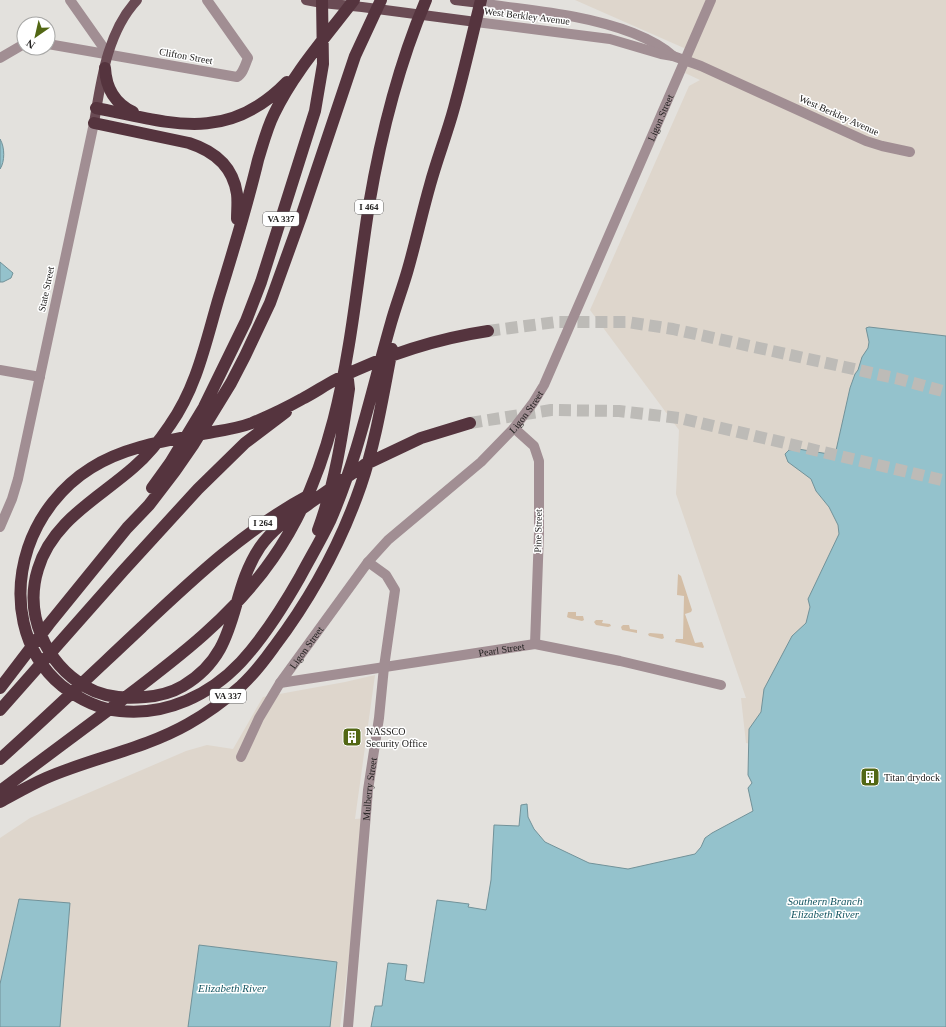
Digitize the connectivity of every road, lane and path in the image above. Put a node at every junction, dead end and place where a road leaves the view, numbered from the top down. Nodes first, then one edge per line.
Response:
1 (70, 0) edge
2 (137, 0) edge
3 (207, 0) edge
4 (306, 0) edge
5 (354, 0) edge
6 (381, 0) edge
7 (426, 0) edge
8 (455, 0) edge
9 (711, 0) edge
10 (322, 2) edge
11 (480, 2) edge
12 (476, 22) junction
13 (56, 45) edge
14 (16, 49) edge
15 (108, 54) junction
16 (673, 56) junction
17 (0, 58) edge
18 (686, 60) junction
19 (304, 65) junction
20 (105, 68) junction
21 (96, 108) junction
22 (145, 118) junction
23 (94, 123) junction
24 (910, 152) dead end
25 (237, 235) junction
26 (488, 331) tunnel mouth
27 (0, 370) edge
28 (382, 374) junction
29 (40, 377) junction
30 (303, 399) junction
31 (470, 423) tunnel mouth
32 (338, 424) junction
33 (514, 428) junction
34 (359, 461) junction
35 (1, 521) edge
36 (127, 528) junction
37 (368, 562) junction
38 (304, 569) junction
39 (535, 644) junction
40 (384, 667) junction
41 (280, 684) junction
42 (721, 685) dead end
43 (0, 688) edge
44 (0, 710) edge
45 (241, 757) dead end
46 (0, 759) edge
47 (0, 791) edge
48 (0, 802) edge
49 (348, 1027) edge

1 - 15 street
2 - 15 main road
3 - 15 street, Clifton Street
4 - 10 main road, West Berkley Avenue
5 - 19 highway
6 - 36 highway
7 - 32 highway, I 464
8 - 11 main road, West Berkley Avenue
9 - 18 street, Ligon Street
10 - 12 main road, West Berkley Avenue
10 - 36 highway, VA 337
11 - 12 highway, VA 337
11 - 16 street, West Berkley Avenue
12 - 16 street, West Berkley Avenue
12 - 28 highway, VA 337
13 - 15 street, Clifton Street
14 - 17 street
15 - 20 main road, State Street
16 - 18 street, West Berkley Avenue
18 - 24 street, West Berkley Avenue
18 - 33 street, Ligon Street
19 - 22 highway
19 - 25 highway
20 - 21 main road, State Street
20 - 22 highway
21 - 22 highway
21 - 23 main road, State Street
23 - 25 highway
23 - 29 street, State Street
25 - 34 highway
26 - 30 highway
27 - 29 street
28 - 34 highway
28 - 48 highway, VA 337
29 - 35 street, State Street
30 - 38 highway
30 - 44 highway
31 - 34 highway, I 264
32 - 38 highway
32 - 47 highway
33 - 37 street, Ligon Street
33 - 39 street, Pine Street
34 - 38 highway
34 - 46 highway, I 264
36 - 43 highway, VA 337
37 - 40 street, Mulberry Street
37 - 41 street, Ligon Street
39 - 40 street, Pearl Street
39 - 42 street, Pearl Street
40 - 41 street, Pearl Street
40 - 49 street, Mulberry Street
41 - 45 street, Ligon Street

